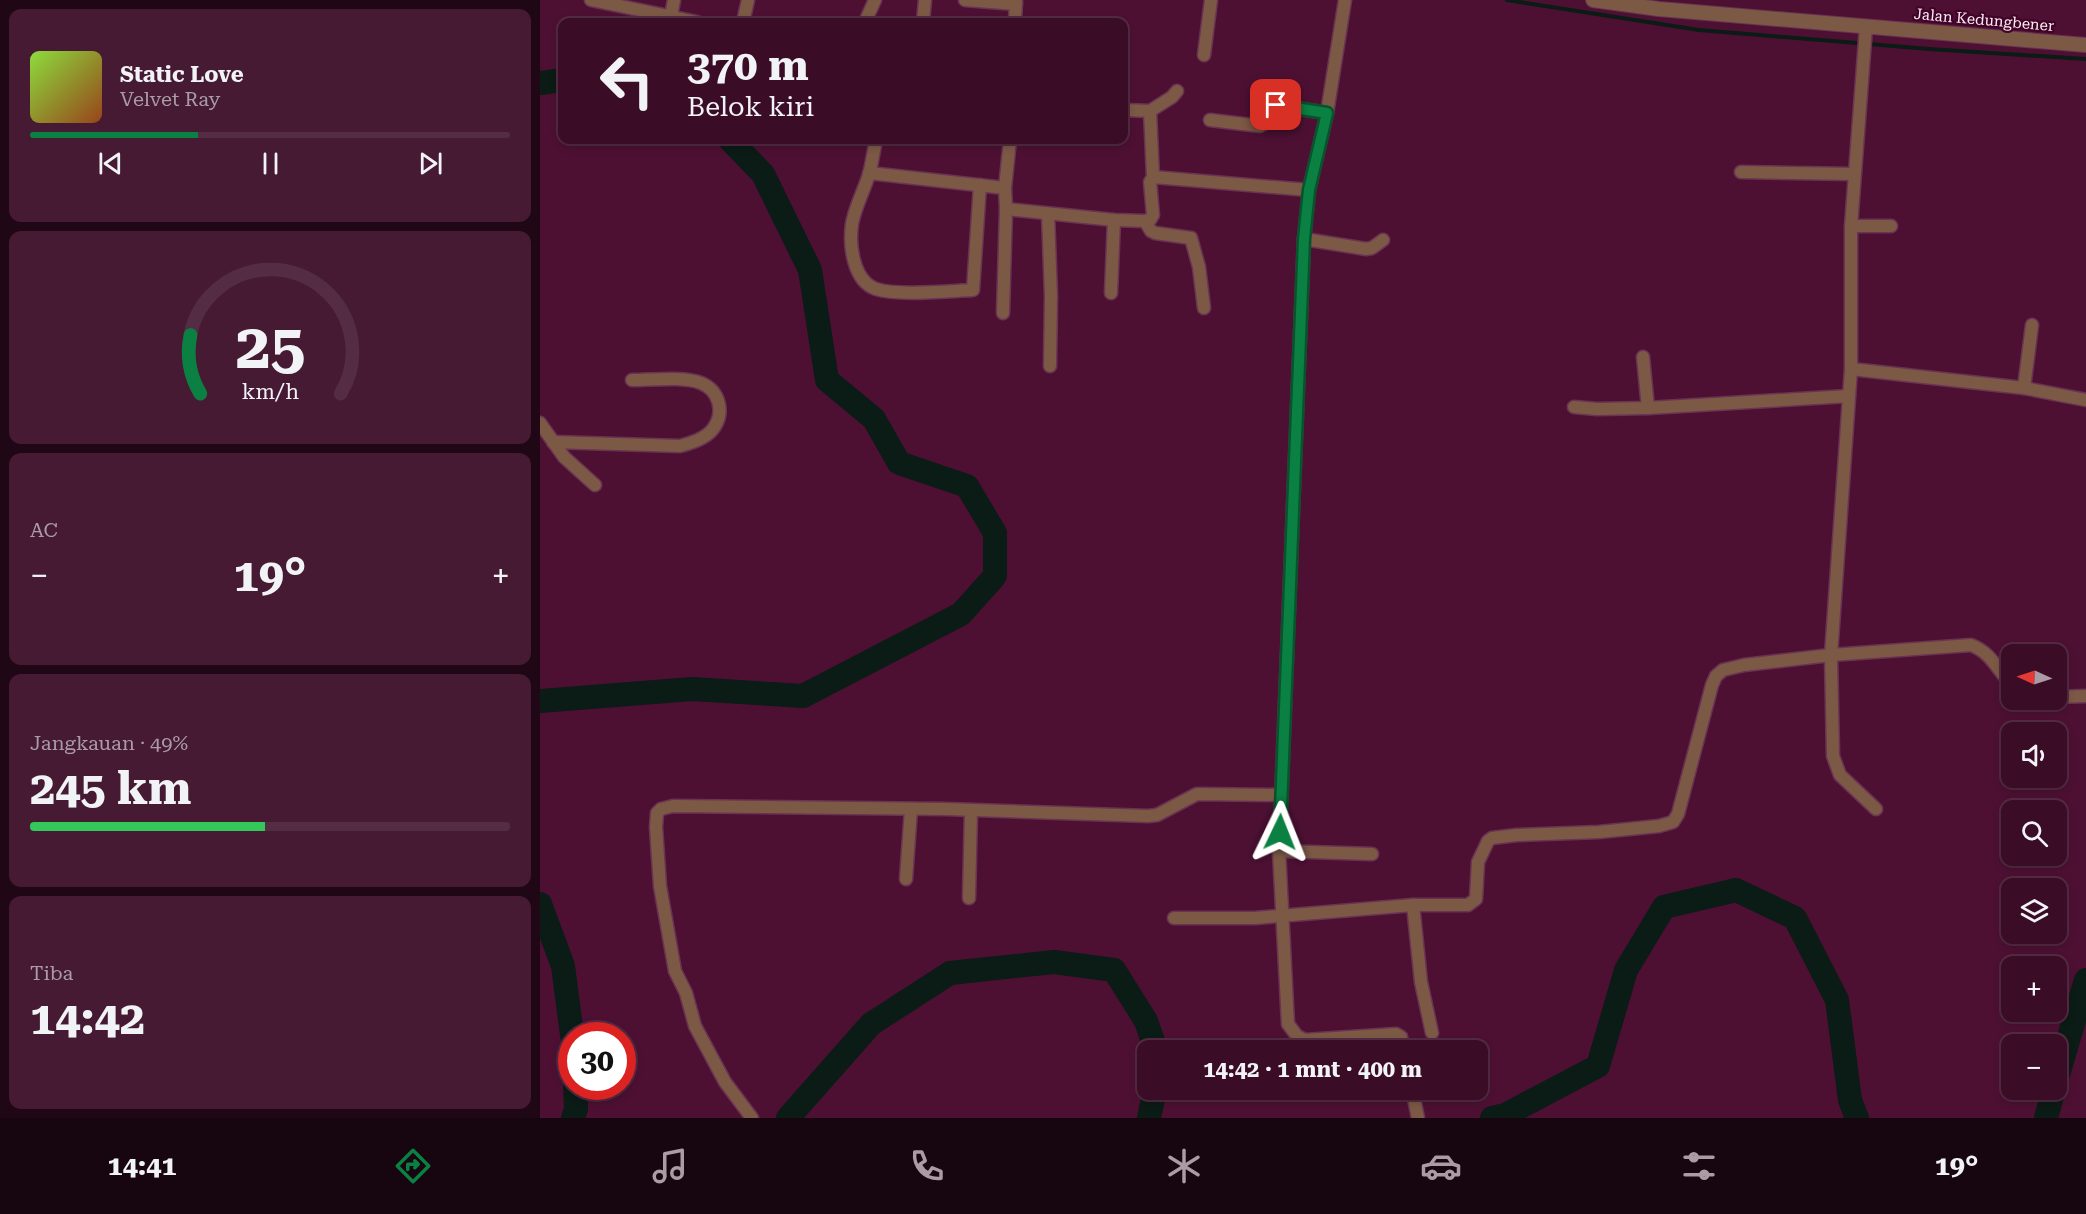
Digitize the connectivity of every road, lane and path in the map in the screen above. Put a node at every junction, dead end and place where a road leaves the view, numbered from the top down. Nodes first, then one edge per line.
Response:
1 (591, 0) edge
2 (674, 0) edge
3 (748, 0) edge
4 (875, 0) edge
5 (925, 0) edge
6 (965, 0) edge
7 (1211, 0) edge
8 (1345, 0) edge
9 (1593, 0) edge
10 (1016, 2) edge
11 (671, 16) junction
12 (680, 18) edge
13 (743, 18) edge
14 (867, 18) edge
15 (923, 18) edge
16 (1015, 18) edge
17 (1866, 31) junction
18 (2086, 45) edge
19 (1204, 55) dead end
20 (1177, 91) dead end
21 (1128, 110) edge
22 (1150, 111) junction
23 (1327, 113) junction
24 (1210, 120) dead end
25 (875, 144) edge
26 (1010, 144) edge
27 (1741, 172) dead end
28 (869, 173) junction
29 (1854, 174) junction
30 (1153, 177) junction
31 (980, 185) junction
32 (1005, 188) junction
33 (1309, 190) junction
34 (1006, 209) junction
35 (1048, 214) junction
36 (1114, 220) junction
37 (1145, 221) junction
38 (1851, 225) junction
39 (1892, 226) dead end
40 (1304, 239) junction
41 (1383, 240) dead end
42 (1112, 293) dead end
43 (1203, 308) dead end
44 (1003, 313) dead end
45 (2032, 325) dead end
46 (1643, 357) dead end
47 (1050, 366) dead end
48 (1851, 369) junction
49 (632, 380) dead end
50 (2024, 388) junction
51 (1849, 396) junction
52 (2086, 400) edge
53 (1574, 407) dead end
54 (1648, 408) junction
55 (540, 423) edge
56 (553, 441) junction
57 (595, 485) dead end
58 (1831, 655) junction
59 (2001, 671) edge
60 (2086, 696) edge
61 (2067, 697) edge
62 (1281, 795) junction
63 (911, 809) junction
64 (1876, 809) dead end
65 (971, 810) junction
66 (1279, 851) junction
67 (1372, 854) dead end
68 (906, 879) dead end
69 (969, 898) dead end
70 (1413, 905) junction
71 (1282, 915) junction
72 (1174, 918) dead end
73 (1432, 1033) dead end
74 (1305, 1040) edge
75 (1305, 1040) edge
76 (1402, 1040) edge
77 (1414, 1100) edge
78 (1418, 1116) edge
79 (752, 1118) edge

1 - 11 street
2 - 11 street
3 - 13 street
4 - 14 street
5 - 15 street
6 - 10 street
7 - 19 street
8 - 23 street
9 - 17 street, Jalan Kedungbener
10 - 16 street
11 - 12 street
17 - 18 street, Jalan Kedungbener
17 - 29 street
20 - 22 street
21 - 22 street
22 - 30 street
23 - 24 street
23 - 33 street
25 - 28 street
26 - 32 street
27 - 29 street
28 - 31 street
28 - 31 street
29 - 38 street
30 - 33 street
30 - 37 street
31 - 32 street
32 - 34 street
33 - 40 street
34 - 35 street
34 - 44 street
35 - 36 street
35 - 47 street
36 - 37 street
36 - 42 street
37 - 43 street
38 - 39 street
38 - 48 street
40 - 41 street
40 - 62 street
45 - 50 street
46 - 54 street
48 - 50 street
48 - 51 street
49 - 56 street
50 - 52 street
51 - 54 street
51 - 58 street
53 - 54 street
55 - 56 street
56 - 57 street
58 - 59 street
58 - 64 street
58 - 70 street
60 - 61 street
62 - 65 street
62 - 66 street
63 - 65 street
63 - 68 street
63 - 79 street
65 - 69 street
66 - 67 street
66 - 71 street
70 - 71 street
70 - 73 street
71 - 72 street
71 - 75 street
74 - 76 street
77 - 78 street

